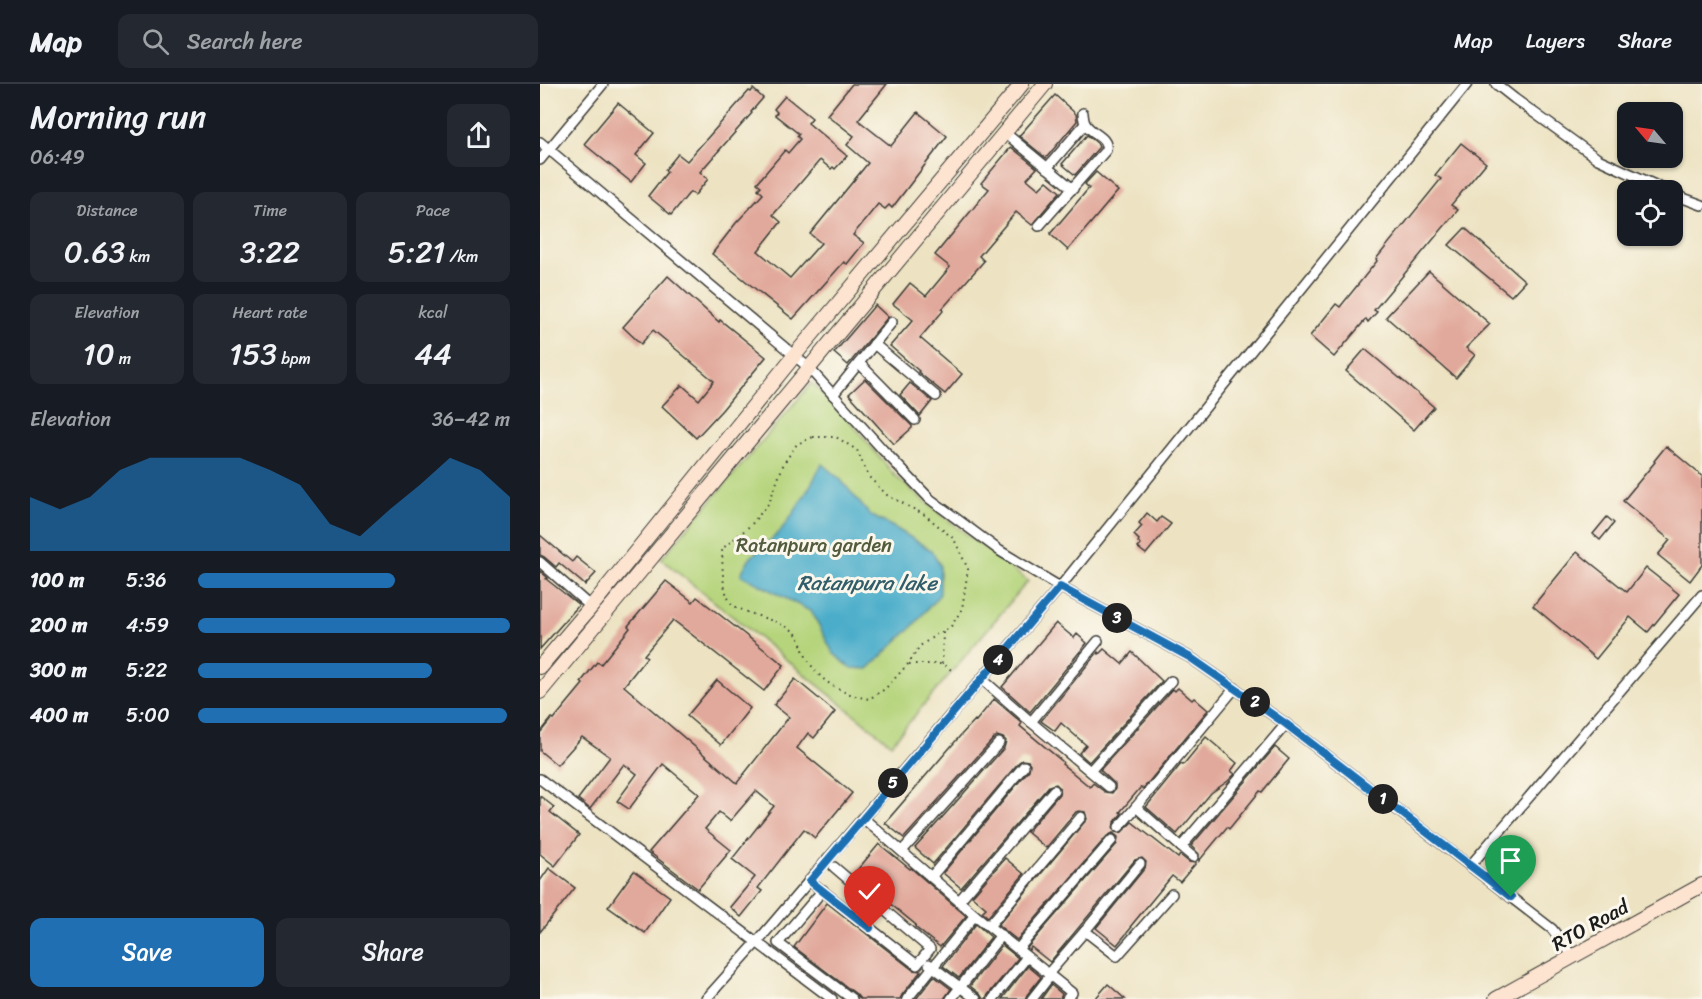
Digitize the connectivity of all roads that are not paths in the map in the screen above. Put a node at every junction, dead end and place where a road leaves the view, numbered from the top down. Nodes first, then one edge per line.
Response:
1 (603, 84) edge
2 (1022, 84) edge
3 (1045, 84) edge
4 (1467, 84) edge
5 (1496, 84) edge
6 (1083, 113) dead end
7 (1085, 124) junction
8 (1004, 132) junction
9 (540, 142) edge
10 (549, 149) junction
11 (540, 160) edge
12 (1047, 168) junction
13 (1644, 180) edge
14 (1072, 189) junction
15 (1683, 198) edge
16 (1702, 205) edge
17 (1039, 226) dead end
18 (892, 322) dead end
19 (874, 344) junction
20 (794, 356) junction
21 (859, 363) junction
22 (808, 367) junction
23 (833, 395) junction
24 (936, 396) dead end
25 (915, 420) dead end
26 (540, 562) edge
27 (1060, 587) junction
28 (1702, 595) edge
29 (591, 607) junction
30 (1098, 641) dead end
31 (540, 667) edge
32 (982, 679) junction
33 (1172, 681) dead end
34 (1234, 688) junction
35 (540, 692) edge
36 (1031, 722) junction
37 (1286, 724) junction
38 (999, 743) dead end
39 (1024, 766) dead end
40 (1090, 771) junction
41 (540, 779) edge
42 (1109, 787) dead end
43 (1054, 790) dead end
44 (1136, 807) junction
45 (1081, 817) dead end
46 (863, 818) junction
47 (1119, 826) dead end
48 (1112, 840) dead end
49 (1181, 847) junction
50 (902, 851) junction
51 (1193, 857) dead end
52 (1140, 864) dead end
53 (1470, 866) junction
54 (834, 867) dead end
55 (931, 877) junction
56 (810, 881) junction
57 (1702, 885) edge
58 (823, 890) junction
59 (1172, 894) dead end
60 (959, 901) junction
61 (975, 915) junction
62 (989, 926) junction
63 (1085, 930) junction
64 (1001, 935) junction
65 (757, 942) junction
66 (1018, 949) junction
67 (1573, 956) junction
68 (1027, 957) junction
69 (922, 959) junction
70 (933, 967) junction
71 (1049, 975) junction
72 (960, 987) junction
73 (706, 999) edge
74 (832, 999) edge
75 (852, 999) edge
76 (907, 999) edge
77 (951, 999) edge
78 (976, 999) edge
79 (993, 999) edge
80 (1032, 999) edge
81 (1067, 999) edge
82 (1496, 999) edge

1 - 10 street
2 - 20 street
3 - 8 street
4 - 27 street
5 - 13 street
6 - 7 street
7 - 12 street
7 - 14 street
8 - 12 street
8 - 22 street
9 - 10 street
10 - 11 street
10 - 20 street
12 - 14 street
14 - 17 street
15 - 16 street
18 - 19 street
19 - 21 street
19 - 24 street
20 - 22 street
20 - 29 street
21 - 23 street
21 - 25 street
22 - 23 street
22 - 35 street
23 - 27 street
26 - 29 street
27 - 32 street
27 - 34 street
28 - 53 street
29 - 31 street
30 - 36 street
32 - 36 street
32 - 46 street
33 - 40 street
34 - 37 street
34 - 44 street
36 - 40 street
37 - 49 street
37 - 53 street
38 - 50 street
39 - 55 street
40 - 42 street
41 - 65 street
43 - 60 street
44 - 47 street
44 - 49 street
45 - 62 street
46 - 50 street
46 - 56 street
48 - 66 street
49 - 51 street
50 - 55 street
52 - 63 street
53 - 67 street
54 - 69 street
55 - 60 street
56 - 58 street
56 - 65 street
57 - 67 street, RTO Road
58 - 69 street
58 - 75 street
59 - 63 street
60 - 61 street
61 - 62 street
61 - 70 street
62 - 64 street
63 - 71 street
64 - 66 street
64 - 72 street
65 - 73 street
65 - 74 street
66 - 68 street
67 - 82 street, RTO Road
68 - 71 street
68 - 79 street
69 - 70 street
70 - 72 street
70 - 76 street
71 - 80 street
71 - 81 street
72 - 77 street
72 - 78 street

